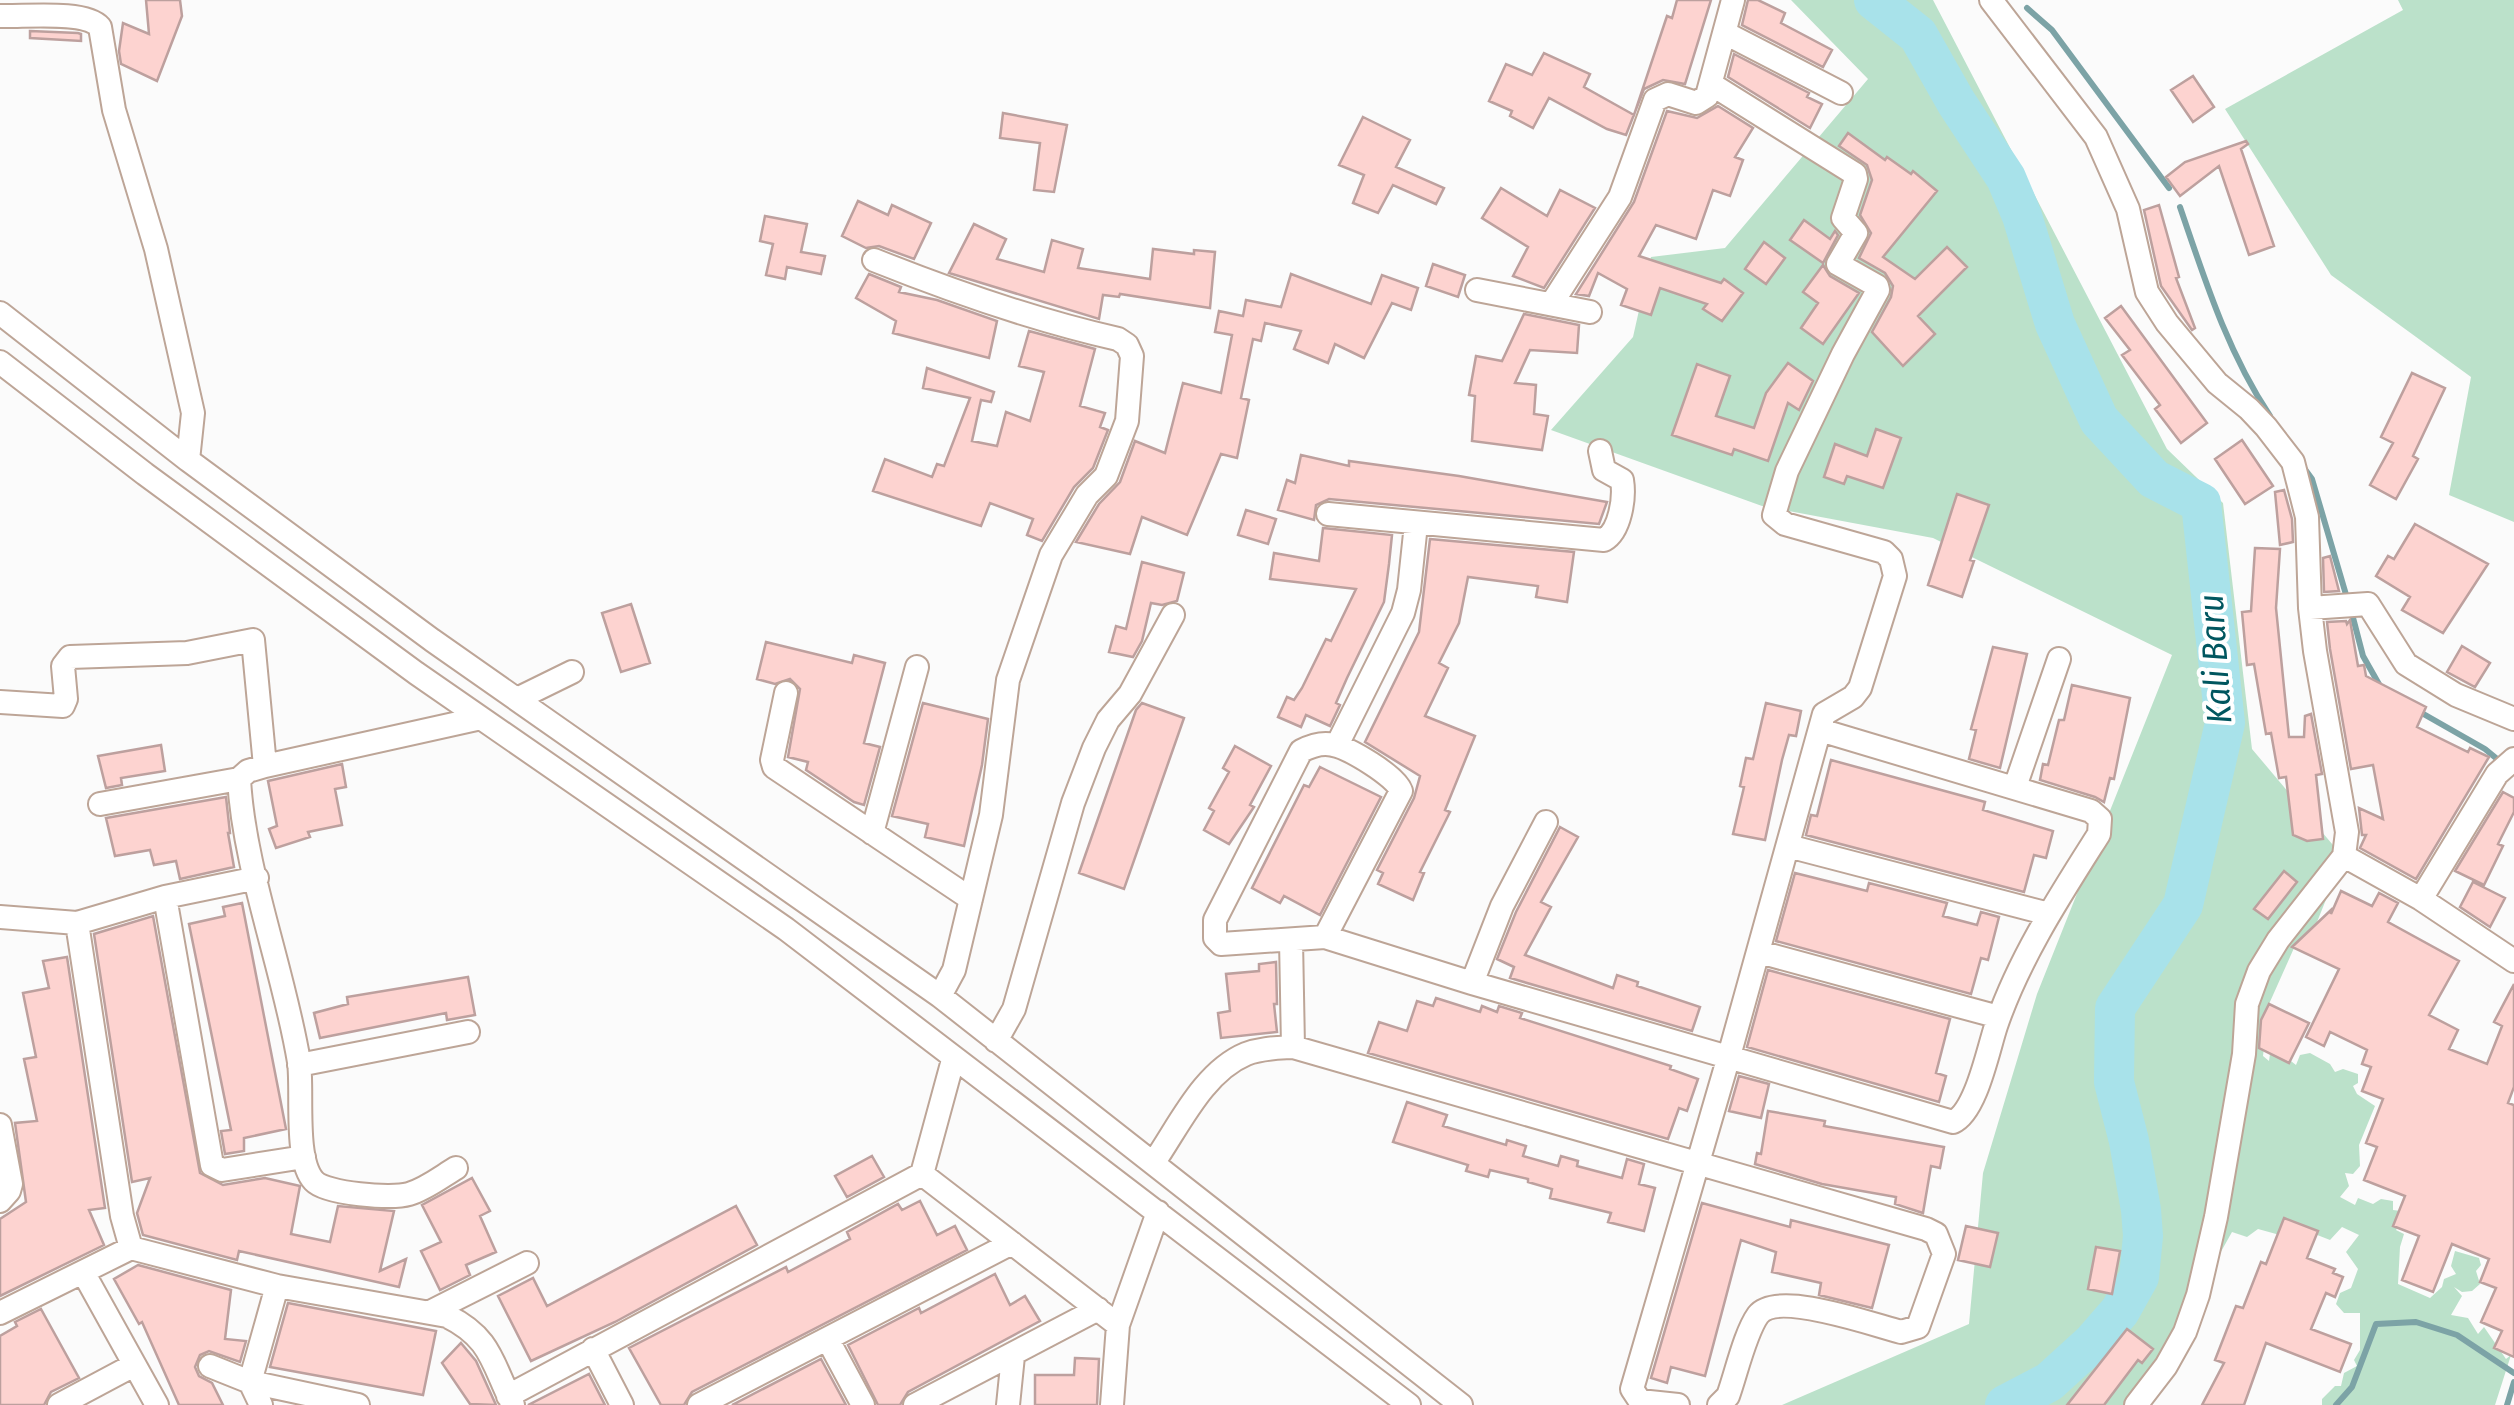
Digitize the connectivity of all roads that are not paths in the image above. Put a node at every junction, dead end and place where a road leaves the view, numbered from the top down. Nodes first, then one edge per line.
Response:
1 (1733, 0) edge
2 (1991, 0) edge
3 (0, 16) edge
4 (1725, 32) junction
5 (1711, 84) junction
6 (1841, 94) dead end
7 (874, 260) dead end
8 (1477, 290) dead end
9 (1552, 304) junction
10 (1590, 312) dead end
11 (0, 313) edge
12 (0, 362) edge
13 (1600, 452) dead end
14 (188, 460) junction
15 (1328, 514) dead end
16 (1416, 524) junction
17 (2310, 608) junction
18 (1172, 616) dead end
19 (2060, 659) dead end
20 (917, 667) dead end
21 (572, 672) dead end
22 (786, 693) dead end
23 (517, 699) junction
24 (0, 702) edge
25 (480, 718) junction
26 (2514, 719) edge
27 (1820, 730) junction
28 (1336, 745) junction
29 (265, 766) junction
30 (2506, 766) edge
31 (239, 779) junction
32 (2015, 788) junction
33 (100, 804) dead end
34 (1546, 822) dead end
35 (872, 833) junction
36 (1788, 846) junction
37 (2344, 856) junction
38 (257, 878) junction
39 (165, 897) junction
40 (971, 899) junction
41 (2421, 899) junction
42 (808, 902) junction
43 (2048, 914) junction
44 (0, 917) edge
45 (77, 923) junction
46 (786, 930) junction
47 (1324, 937) junction
48 (1291, 940) junction
49 (1758, 952) junction
50 (2514, 960) edge
51 (1472, 983) junction
52 (940, 996) junction
53 (1999, 1017) junction
54 (468, 1032) dead end
55 (996, 1041) junction
56 (1293, 1047) junction
57 (1729, 1056) junction
58 (953, 1060) junction
59 (299, 1065) junction
60 (0, 1125) edge
61 (304, 1157) junction
62 (1154, 1162) junction
63 (1697, 1162) junction
64 (456, 1168) dead end
65 (922, 1174) junction
66 (0, 1201) edge
67 (1158, 1212) junction
68 (1012, 1243) junction
69 (131, 1248) junction
70 (527, 1264) dead end
71 (83, 1272) junction
72 (277, 1286) junction
73 (1098, 1309) junction
74 (430, 1312) junction
75 (0, 1314) edge
76 (1118, 1325) junction
77 (828, 1340) junction
78 (593, 1348) junction
79 (1013, 1356) junction
80 (1401, 1360) junction
81 (134, 1365) junction
82 (210, 1366) dead end
83 (250, 1382) junction
84 (1382, 1386) junction
85 (510, 1400) edge
86 (60, 1405) edge
87 (156, 1405) edge
88 (261, 1405) edge
89 (358, 1405) edge
90 (622, 1405) edge
91 (699, 1405) edge
92 (863, 1405) edge
93 (914, 1405) edge
94 (1008, 1405) edge
95 (1112, 1405) edge
96 (1408, 1405) edge
97 (1461, 1405) edge
98 (1678, 1405) edge
99 (1719, 1405) edge
100 (2136, 1405) edge

1 - 4 street
2 - 17 street
3 - 14 street
4 - 5 street
4 - 6 street
5 - 9 street
5 - 27 street
7 - 40 street
8 - 9 street
9 - 10 street
11 - 14 street
12 - 25 street
13 - 16 street
14 - 23 street
15 - 16 street
16 - 28 street
17 - 26 street
17 - 37 street
18 - 55 street
19 - 32 street
20 - 35 street
21 - 23 street
22 - 35 street
23 - 42 street
24 - 29 street
25 - 29 street
25 - 46 street
27 - 32 street
27 - 36 street
28 - 47 street
28 - 48 street
29 - 31 street
30 - 41 street
31 - 33 street
31 - 38 street
32 - 43 street
34 - 51 street
35 - 40 street
36 - 43 street
36 - 49 street
37 - 41 street
37 - 100 street
38 - 39 street
38 - 59 street
39 - 45 street
39 - 61 street
40 - 52 street
41 - 50 street
42 - 46 street
42 - 52 street
43 - 53 street
44 - 45 street
45 - 69 street
46 - 58 street
47 - 48 street
47 - 51 street
48 - 56 street
49 - 53 street
49 - 57 street
51 - 57 street
52 - 55 street
53 - 57 street
54 - 59 street
55 - 62 street
56 - 62 street
56 - 63 street
57 - 63 street
58 - 65 street
58 - 67 street
59 - 61 street
60 - 66 street
61 - 64 street
62 - 80 street
63 - 98 street
63 - 99 street
65 - 68 street
65 - 78 street
67 - 76 street
67 - 84 street
68 - 73 street
68 - 77 street
69 - 71 street
69 - 72 street
70 - 74 street
71 - 75 street
71 - 81 street
72 - 74 street
72 - 83 street
73 - 76 street
73 - 79 street
74 - 85 street
76 - 95 street
77 - 91 street
77 - 92 street
78 - 85 street
78 - 90 street
79 - 93 street
79 - 94 street
80 - 84 street
80 - 97 street
81 - 86 street
81 - 87 street
82 - 83 street
83 - 88 street
83 - 89 street
84 - 96 street

